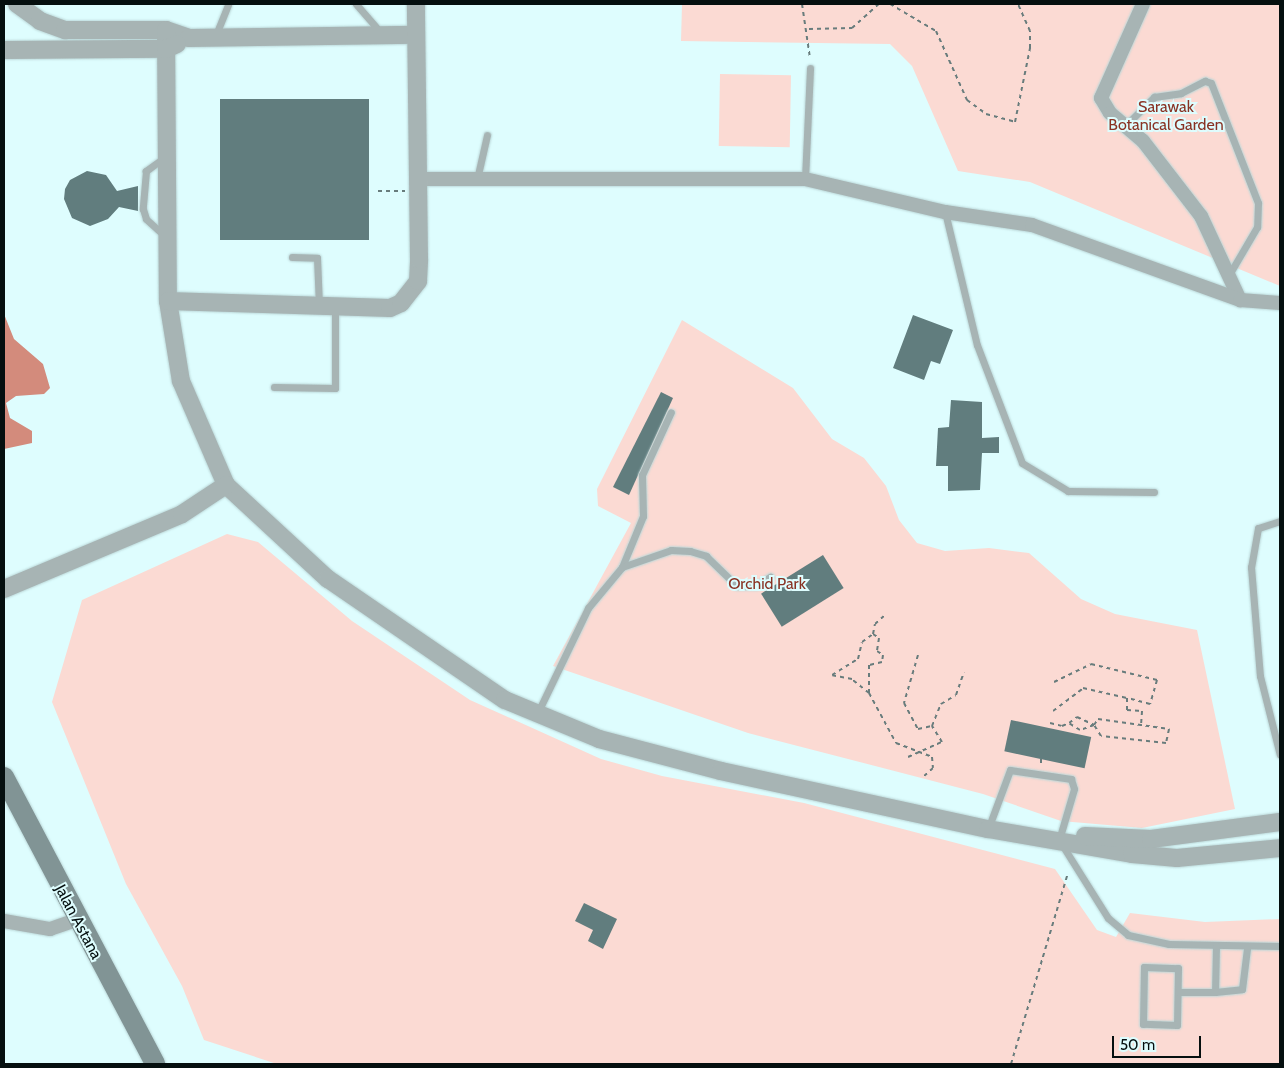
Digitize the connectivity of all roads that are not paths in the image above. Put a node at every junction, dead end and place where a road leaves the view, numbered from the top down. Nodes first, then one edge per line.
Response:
1 (17, 4) edge
2 (228, 4) edge
3 (356, 4) edge
4 (416, 4) edge
5 (1143, 4) edge
6 (166, 30) junction
7 (382, 34) junction
8 (416, 34) junction
9 (214, 37) junction
10 (189, 38) junction
11 (166, 49) junction
12 (4, 50) edge
13 (810, 68) road end
14 (1126, 125) junction
15 (487, 135) dead end
16 (167, 156) junction
17 (477, 179) junction
18 (805, 179) junction
19 (418, 185) junction
20 (945, 212) junction
21 (168, 239) junction
22 (292, 257) dead end
23 (1230, 273) junction
24 (1240, 300) junction
25 (168, 301) junction
26 (1280, 303) edge
27 (327, 306) junction
28 (274, 387) dead end
29 (671, 412) dead end
30 (226, 485) junction
31 (1154, 492) dead end
32 (1280, 521) edge
33 (622, 567) junction
34 (770, 576) dead end
35 (4, 589) edge
36 (536, 714) junction
37 (1280, 754) edge
38 (4, 777) edge
39 (1280, 822) edge
40 (988, 829) junction
41 (1055, 837) junction
42 (1280, 848) edge
43 (76, 920) junction
44 (4, 921) edge
45 (1216, 946) junction
46 (1280, 946) edge
47 (1247, 948) junction
48 (1178, 992) junction
49 (1215, 992) junction
50 (156, 1064) edge

1 - 6 street
2 - 9 lane
3 - 7 lane
4 - 8 street
5 - 14 street
6 - 10 street
6 - 11 street
7 - 8 street
7 - 9 street
8 - 19 street
9 - 10 street
10 - 11 street
11 - 12 street
11 - 16 street
13 - 18 lane
14 - 23 street
14 - 23 lane
15 - 17 lane
16 - 21 street
16 - 21 lane
17 - 18 street
17 - 19 street
18 - 20 street
19 - 27 street
20 - 24 street
20 - 31 lane
21 - 25 street
22 - 27 lane
23 - 24 street
24 - 26 street
25 - 27 street
25 - 30 street
27 - 28 lane
29 - 33 lane
30 - 35 street
30 - 36 street
32 - 37 lane
33 - 34 lane
33 - 36 lane
36 - 40 street
38 - 43 main road, Jalan Astana
39 - 41 street
40 - 41 street
40 - 41 lane
41 - 42 street
41 - 45 lane
43 - 44 street
43 - 50 main road, Jalan Astana
45 - 47 lane
45 - 49 lane
46 - 47 lane
47 - 49 lane
48 - 48 lane
48 - 49 lane

